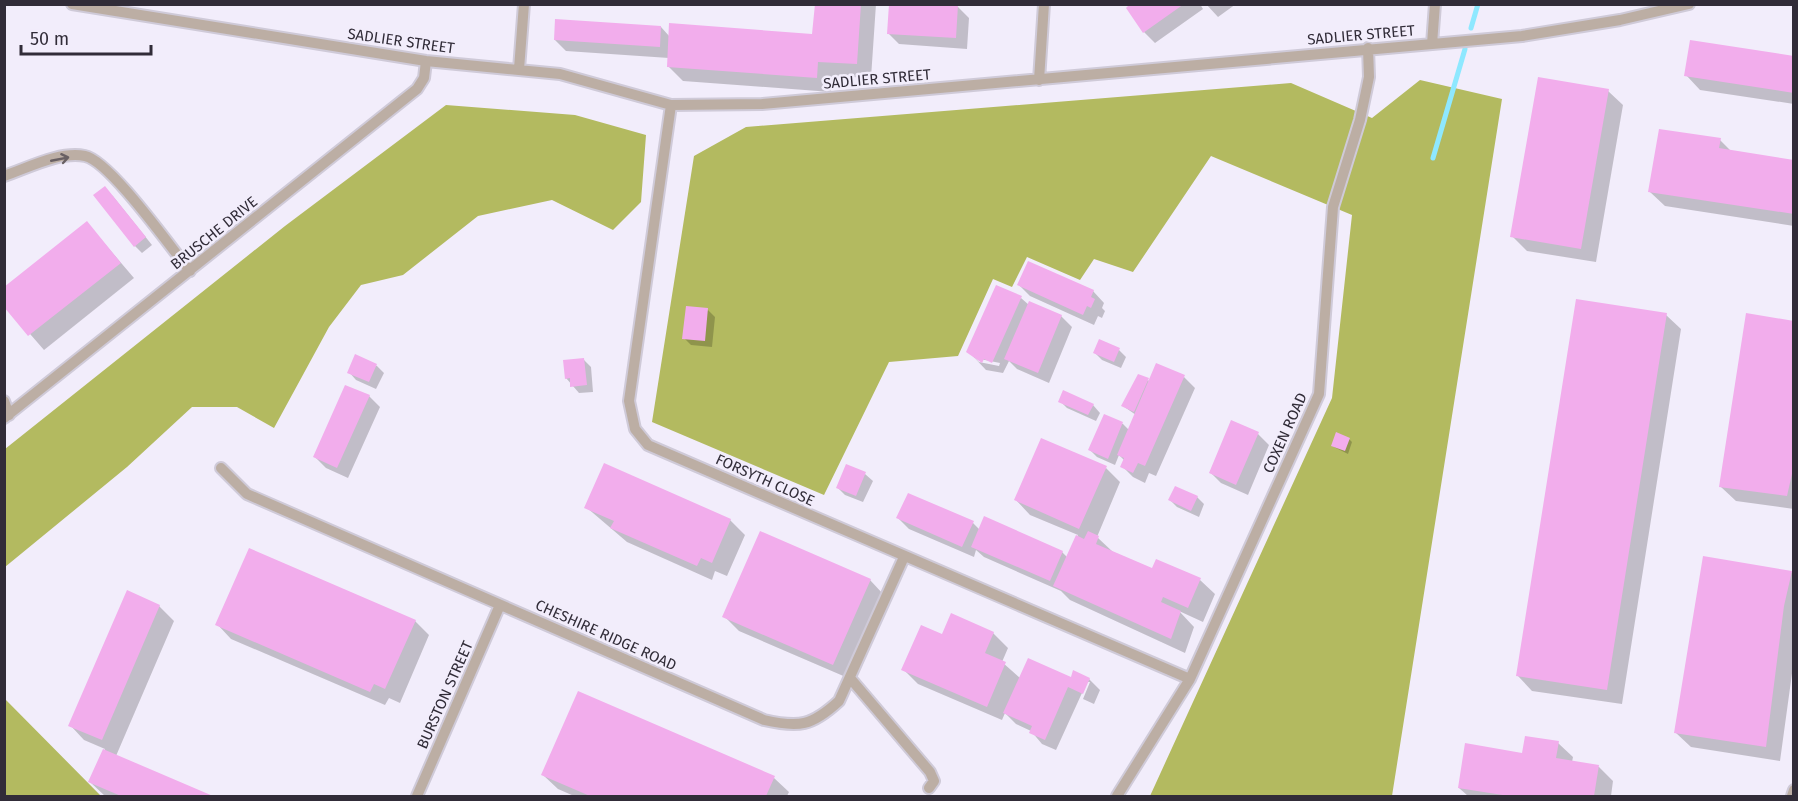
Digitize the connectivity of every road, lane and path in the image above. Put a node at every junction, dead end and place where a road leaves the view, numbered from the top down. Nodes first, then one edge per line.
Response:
1 (72, 4) edge
2 (524, 4) edge
3 (1044, 4) edge
4 (1435, 4) edge
5 (1689, 4) edge
6 (1432, 44) junction
7 (1368, 48) junction
8 (426, 61) junction
9 (519, 69) junction
10 (1039, 80) junction
11 (671, 105) junction
12 (4, 176) edge
13 (190, 271) junction
14 (4, 401) edge
15 (7, 416) edge
16 (221, 468) dead end
17 (904, 556) junction
18 (500, 605) junction
19 (850, 678) junction
20 (1190, 679) junction
21 (930, 788) dead end
22 (1794, 790) edge
23 (417, 796) edge
24 (1117, 796) edge
25 (1792, 796) edge

1 - 8 lane, SADLIER STREET
2 - 9 lane
3 - 10 lane
4 - 6 lane
5 - 6 lane, SADLIER STREET
6 - 7 lane, SADLIER STREET
7 - 10 lane, SADLIER STREET
7 - 20 lane, COXEN ROAD
8 - 9 lane, SADLIER STREET
8 - 13 lane, BRUSCHE DRIVE
9 - 11 lane, SADLIER STREET
10 - 11 lane, SADLIER STREET
11 - 17 lane, FORSYTH CLOSE
12 -> 13 lane
13 - 15 lane, BRUSCHE DRIVE
14 - 15 lane
16 - 18 lane, CHESHIRE RIDGE ROAD
17 - 19 lane, CHESHIRE RIDGE ROAD
17 - 20 lane, FORSYTH CLOSE
18 - 19 lane, CHESHIRE RIDGE ROAD
18 - 23 lane, BURSTON STREET
19 - 21 lane
20 - 24 lane, COXEN ROAD
22 - 25 lane

